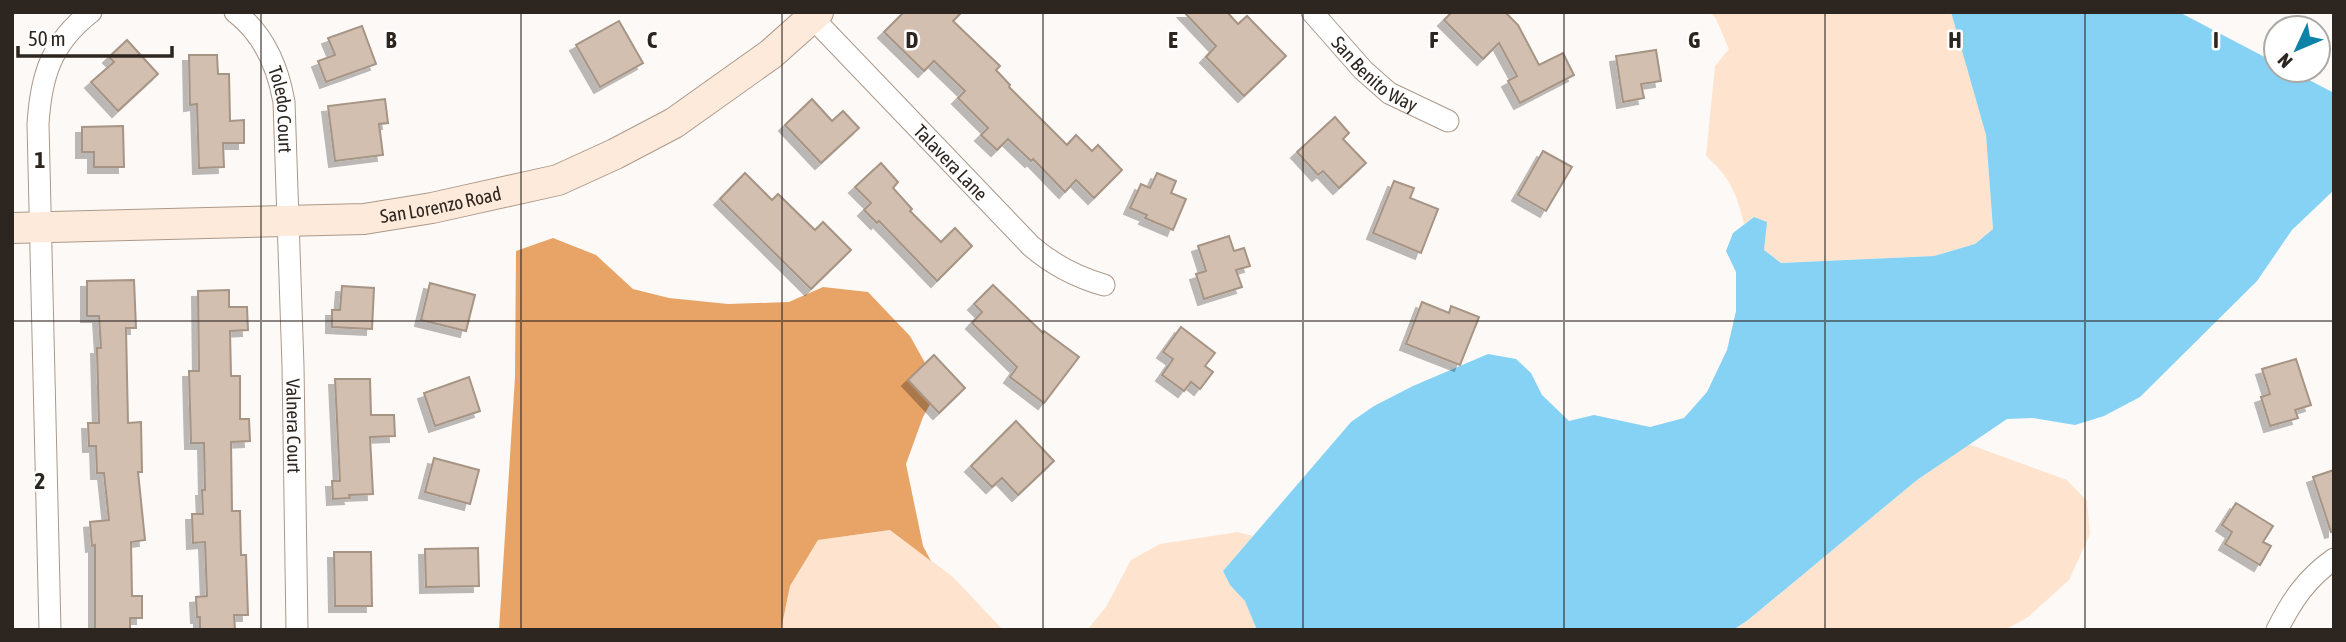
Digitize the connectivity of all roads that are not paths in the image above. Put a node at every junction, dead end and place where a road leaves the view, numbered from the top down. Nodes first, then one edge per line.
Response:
1 (91, 12) edge
2 (235, 12) edge
3 (1312, 12) edge
4 (813, 14) edge
5 (1448, 121) dead end
6 (288, 222) junction
7 (26, 228) edge
8 (1104, 285) dead end
9 (2334, 559) edge
10 (50, 630) edge
11 (297, 630) edge
12 (2277, 630) edge

1 - 7 street
2 - 6 street, Toledo Court
3 - 5 street, San Benito Way
4 - 6 street, San Lorenzo Road
4 - 8 street, Talavera Lane
6 - 7 street, San Lorenzo Road
6 - 11 street, Valnera Court
7 - 10 street
9 - 12 street

